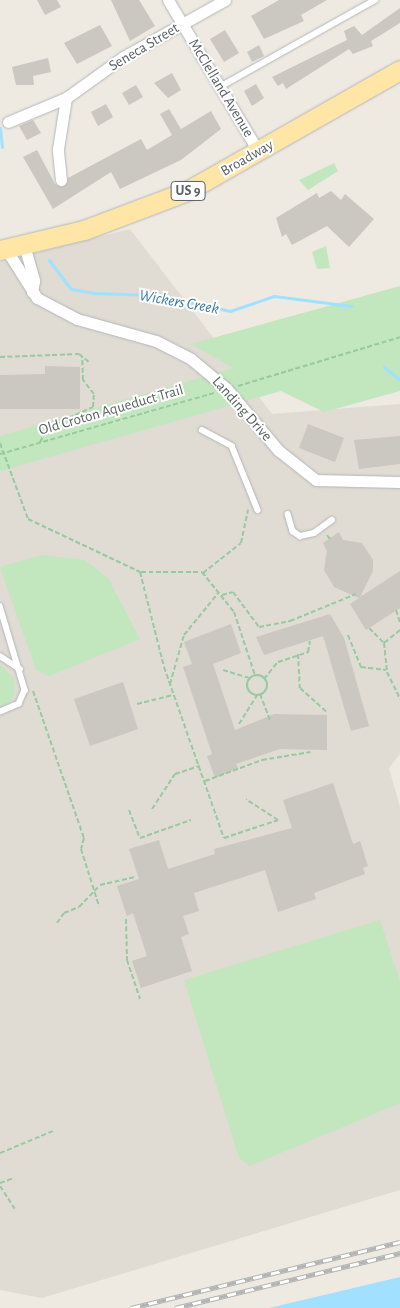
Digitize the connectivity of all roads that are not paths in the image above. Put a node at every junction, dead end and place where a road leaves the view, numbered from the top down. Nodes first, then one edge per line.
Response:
1 (168, 0) edge
2 (225, 0) edge
3 (375, 0) edge
4 (182, 24) junction
5 (400, 70) edge
6 (220, 87) junction
7 (66, 98) junction
8 (8, 122) dead end
9 (258, 151) junction
10 (61, 180) dead end
11 (24, 245) junction
12 (3, 250) edge
13 (32, 292) junction
14 (202, 430) dead end
15 (400, 482) edge
16 (258, 510) dead end
17 (288, 514) dead end
18 (332, 520) dead end
19 (0, 606) edge
20 (0, 656) edge
21 (20, 669) junction
22 (0, 712) edge

1 - 4 street, McClelland Avenue
2 - 4 street, Seneca Street
3 - 6 lane
4 - 6 street, McClelland Avenue
4 - 7 street, Seneca Street
5 - 9 main road, Broadway / US 9
6 - 9 street, McClelland Avenue
7 - 8 street, Seneca Street
7 - 10 street
9 - 11 main road, Broadway / US 9
11 - 12 main road, Broadway / US 9
11 - 13 street
12 - 13 street, Landing Drive
13 - 15 street, Landing Drive
14 - 16 lane
17 - 18 lane
19 - 21 lane
20 - 21 lane
21 - 22 lane

